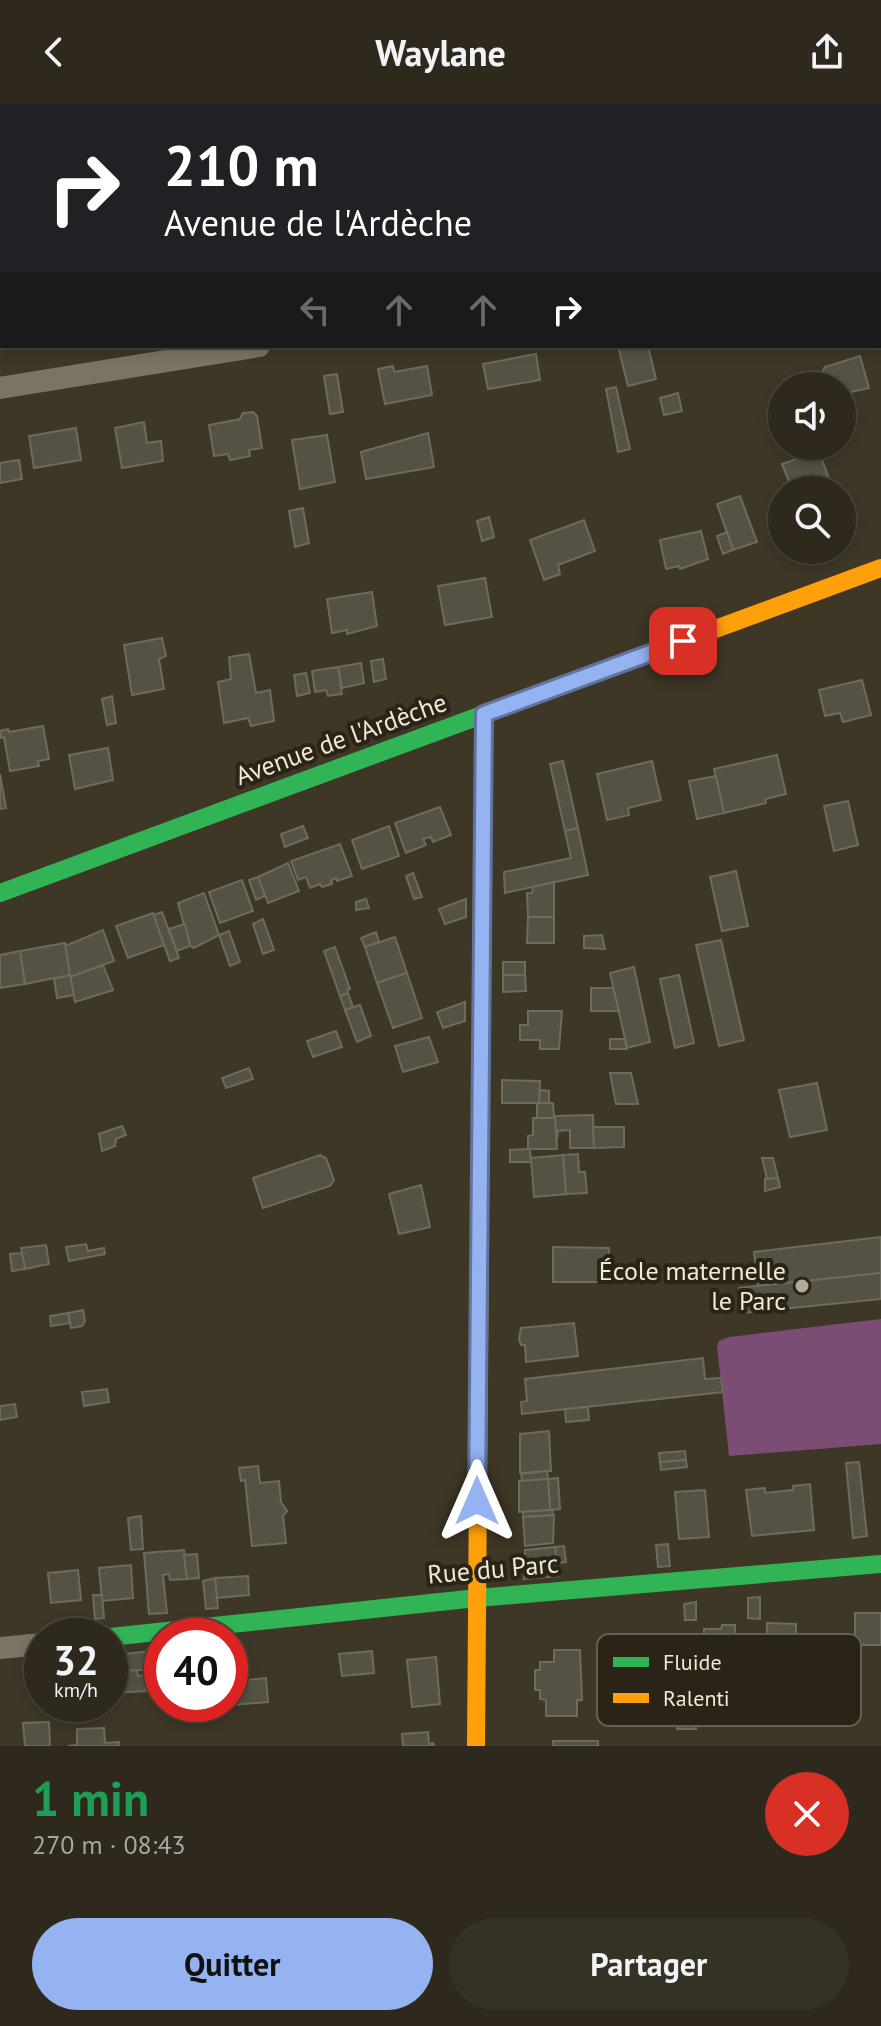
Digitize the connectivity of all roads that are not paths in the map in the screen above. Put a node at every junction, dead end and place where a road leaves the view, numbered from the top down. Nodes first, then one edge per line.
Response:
1 (247, 348) edge
2 (0, 388) edge
3 (881, 568) edge
4 (484, 714) junction
5 (0, 893) edge
6 (881, 1564) edge
7 (477, 1598) junction
8 (128, 1635) edge
9 (24, 1646) edge
10 (0, 1648) edge
11 (476, 1746) edge

1 - 2 street
3 - 4 street, Avenue de l'Ardèche
4 - 5 street, Avenue de l'Ardèche
4 - 7 street
6 - 7 street, Rue du Parc
7 - 8 street, Rue du Parc
7 - 11 street
9 - 10 street

